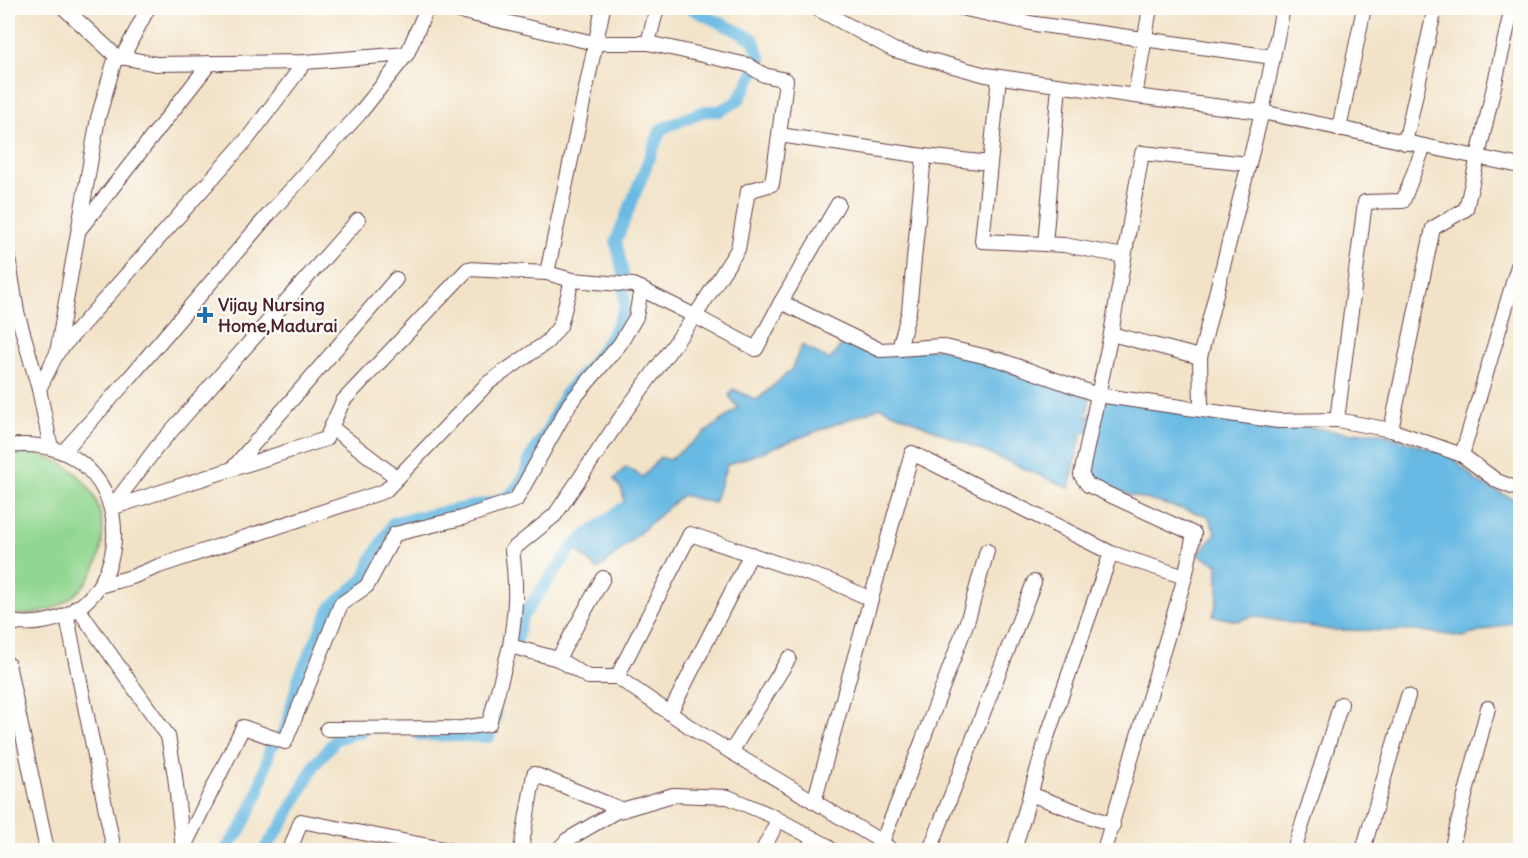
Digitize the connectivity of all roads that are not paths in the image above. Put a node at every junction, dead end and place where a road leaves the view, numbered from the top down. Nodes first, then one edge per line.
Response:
1 (65, 8) edge
2 (148, 8) edge
3 (427, 8) edge
4 (447, 8) edge
5 (603, 8) edge
6 (657, 8) edge
7 (816, 8) edge
8 (961, 8) edge
9 (1150, 8) edge
10 (1283, 8) edge
11 (1365, 8) edge
12 (1435, 8) edge
13 (1512, 8) edge
14 (1144, 40) junction
15 (594, 43) junction
16 (648, 43) junction
17 (407, 54) junction
18 (119, 57) junction
19 (1273, 57) junction
20 (305, 62) junction
21 (210, 63) junction
22 (999, 77) junction
23 (1059, 86) junction
24 (1135, 96) junction
25 (1262, 112) junction
26 (1339, 129) junction
27 (779, 135) junction
28 (1405, 143) junction
29 (1424, 147) junction
30 (924, 156) junction
31 (1479, 158) junction
32 (990, 163) junction
33 (1249, 164) junction
34 (1521, 166) edge
35 (838, 204) dead end
36 (358, 220) dead end
37 (78, 231) junction
38 (1045, 244) junction
39 (8, 256) edge
40 (1124, 256) junction
41 (1521, 259) edge
42 (547, 273) junction
43 (396, 279) dead end
44 (572, 280) junction
45 (1517, 282) edge
46 (631, 286) junction
47 (781, 302) junction
48 (695, 316) junction
49 (1111, 334) junction
50 (899, 349) junction
51 (57, 353) junction
52 (1200, 357) junction
53 (39, 389) junction
54 (1097, 398) junction
55 (1201, 408) junction
56 (1337, 420) junction
57 (331, 427) junction
58 (1391, 430) junction
59 (8, 446) edge
60 (57, 450) junction
61 (1462, 455) junction
62 (233, 468) junction
63 (397, 478) junction
64 (1521, 490) edge
65 (111, 508) junction
66 (987, 551) dead end
67 (1111, 553) junction
68 (751, 554) junction
69 (1185, 577) junction
70 (603, 578) dead end
71 (1034, 582) dead end
72 (99, 586) junction
73 (871, 599) junction
74 (77, 607) junction
75 (8, 622) edge
76 (514, 647) junction
77 (789, 658) dead end
78 (558, 659) junction
79 (8, 664) edge
80 (617, 677) junction
81 (1408, 696) dead end
82 (1341, 704) dead end
83 (1488, 708) dead end
84 (670, 713) junction
85 (327, 729) dead end
86 (731, 752) junction
87 (1030, 794) junction
88 (814, 802) junction
89 (623, 810) junction
90 (778, 820) junction
91 (1113, 825) junction
92 (886, 846) edge
93 (46, 850) edge
94 (114, 850) edge
95 (183, 850) edge
96 (290, 850) edge
97 (449, 850) edge
98 (521, 850) edge
99 (558, 850) edge
100 (764, 850) edge
101 (831, 850) edge
102 (930, 850) edge
103 (1014, 850) edge
104 (1104, 850) edge
105 (1294, 850) edge
106 (1363, 850) edge
107 (1450, 850) edge

1 - 18 street
2 - 18 street
3 - 17 street
4 - 15 street
5 - 15 street
6 - 16 street
7 - 22 street
8 - 14 street
9 - 14 street
10 - 19 street
11 - 26 street
12 - 28 street
13 - 31 street
14 - 19 street
14 - 24 street
15 - 16 street
15 - 42 street
16 - 27 street
17 - 20 street
17 - 60 street
18 - 21 street
18 - 37 street
19 - 25 street
20 - 21 street
20 - 51 street
21 - 37 street
22 - 23 street
22 - 32 street
23 - 24 street
23 - 38 street
24 - 25 street
25 - 26 street
25 - 33 street
26 - 28 street
27 - 30 street
27 - 48 street
28 - 29 street
29 - 31 street
29 - 56 street
30 - 32 street
30 - 50 street
31 - 34 street
31 - 58 street
32 - 38 street
33 - 40 street
33 - 52 street
35 - 47 street
36 - 65 street
37 - 51 street
38 - 40 street
39 - 53 street
40 - 49 street
41 - 45 street
42 - 44 street
42 - 57 street
43 - 62 street
44 - 46 street
44 - 63 street
45 - 61 street
46 - 48 street
46 - 95 street
47 - 48 street
47 - 50 street
48 - 76 street
49 - 52 street
49 - 54 street
50 - 54 street
51 - 53 street
52 - 55 street
53 - 60 street
54 - 55 street
54 - 69 street
55 - 56 street
56 - 58 street
57 - 62 street
57 - 63 street
58 - 61 street
59 - 60 street
60 - 65 street
61 - 64 street
62 - 65 street
63 - 72 street
65 - 72 street
66 - 92 street
67 - 69 street
67 - 73 street
67 - 87 street
68 - 73 street
68 - 80 street
68 - 84 street
69 - 91 street
70 - 78 street
71 - 102 street
72 - 74 street
73 - 88 street
74 - 75 street
74 - 94 street
74 - 95 street
76 - 78 street
76 - 85 street
77 - 86 street
78 - 80 street
79 - 93 street
80 - 84 street
81 - 106 street
82 - 105 street
83 - 107 street
84 - 86 street
86 - 88 street
87 - 91 street
87 - 103 street
88 - 92 street
89 - 90 street
89 - 98 street
89 - 99 street
90 - 100 street
90 - 101 street
91 - 104 street
96 - 97 street

